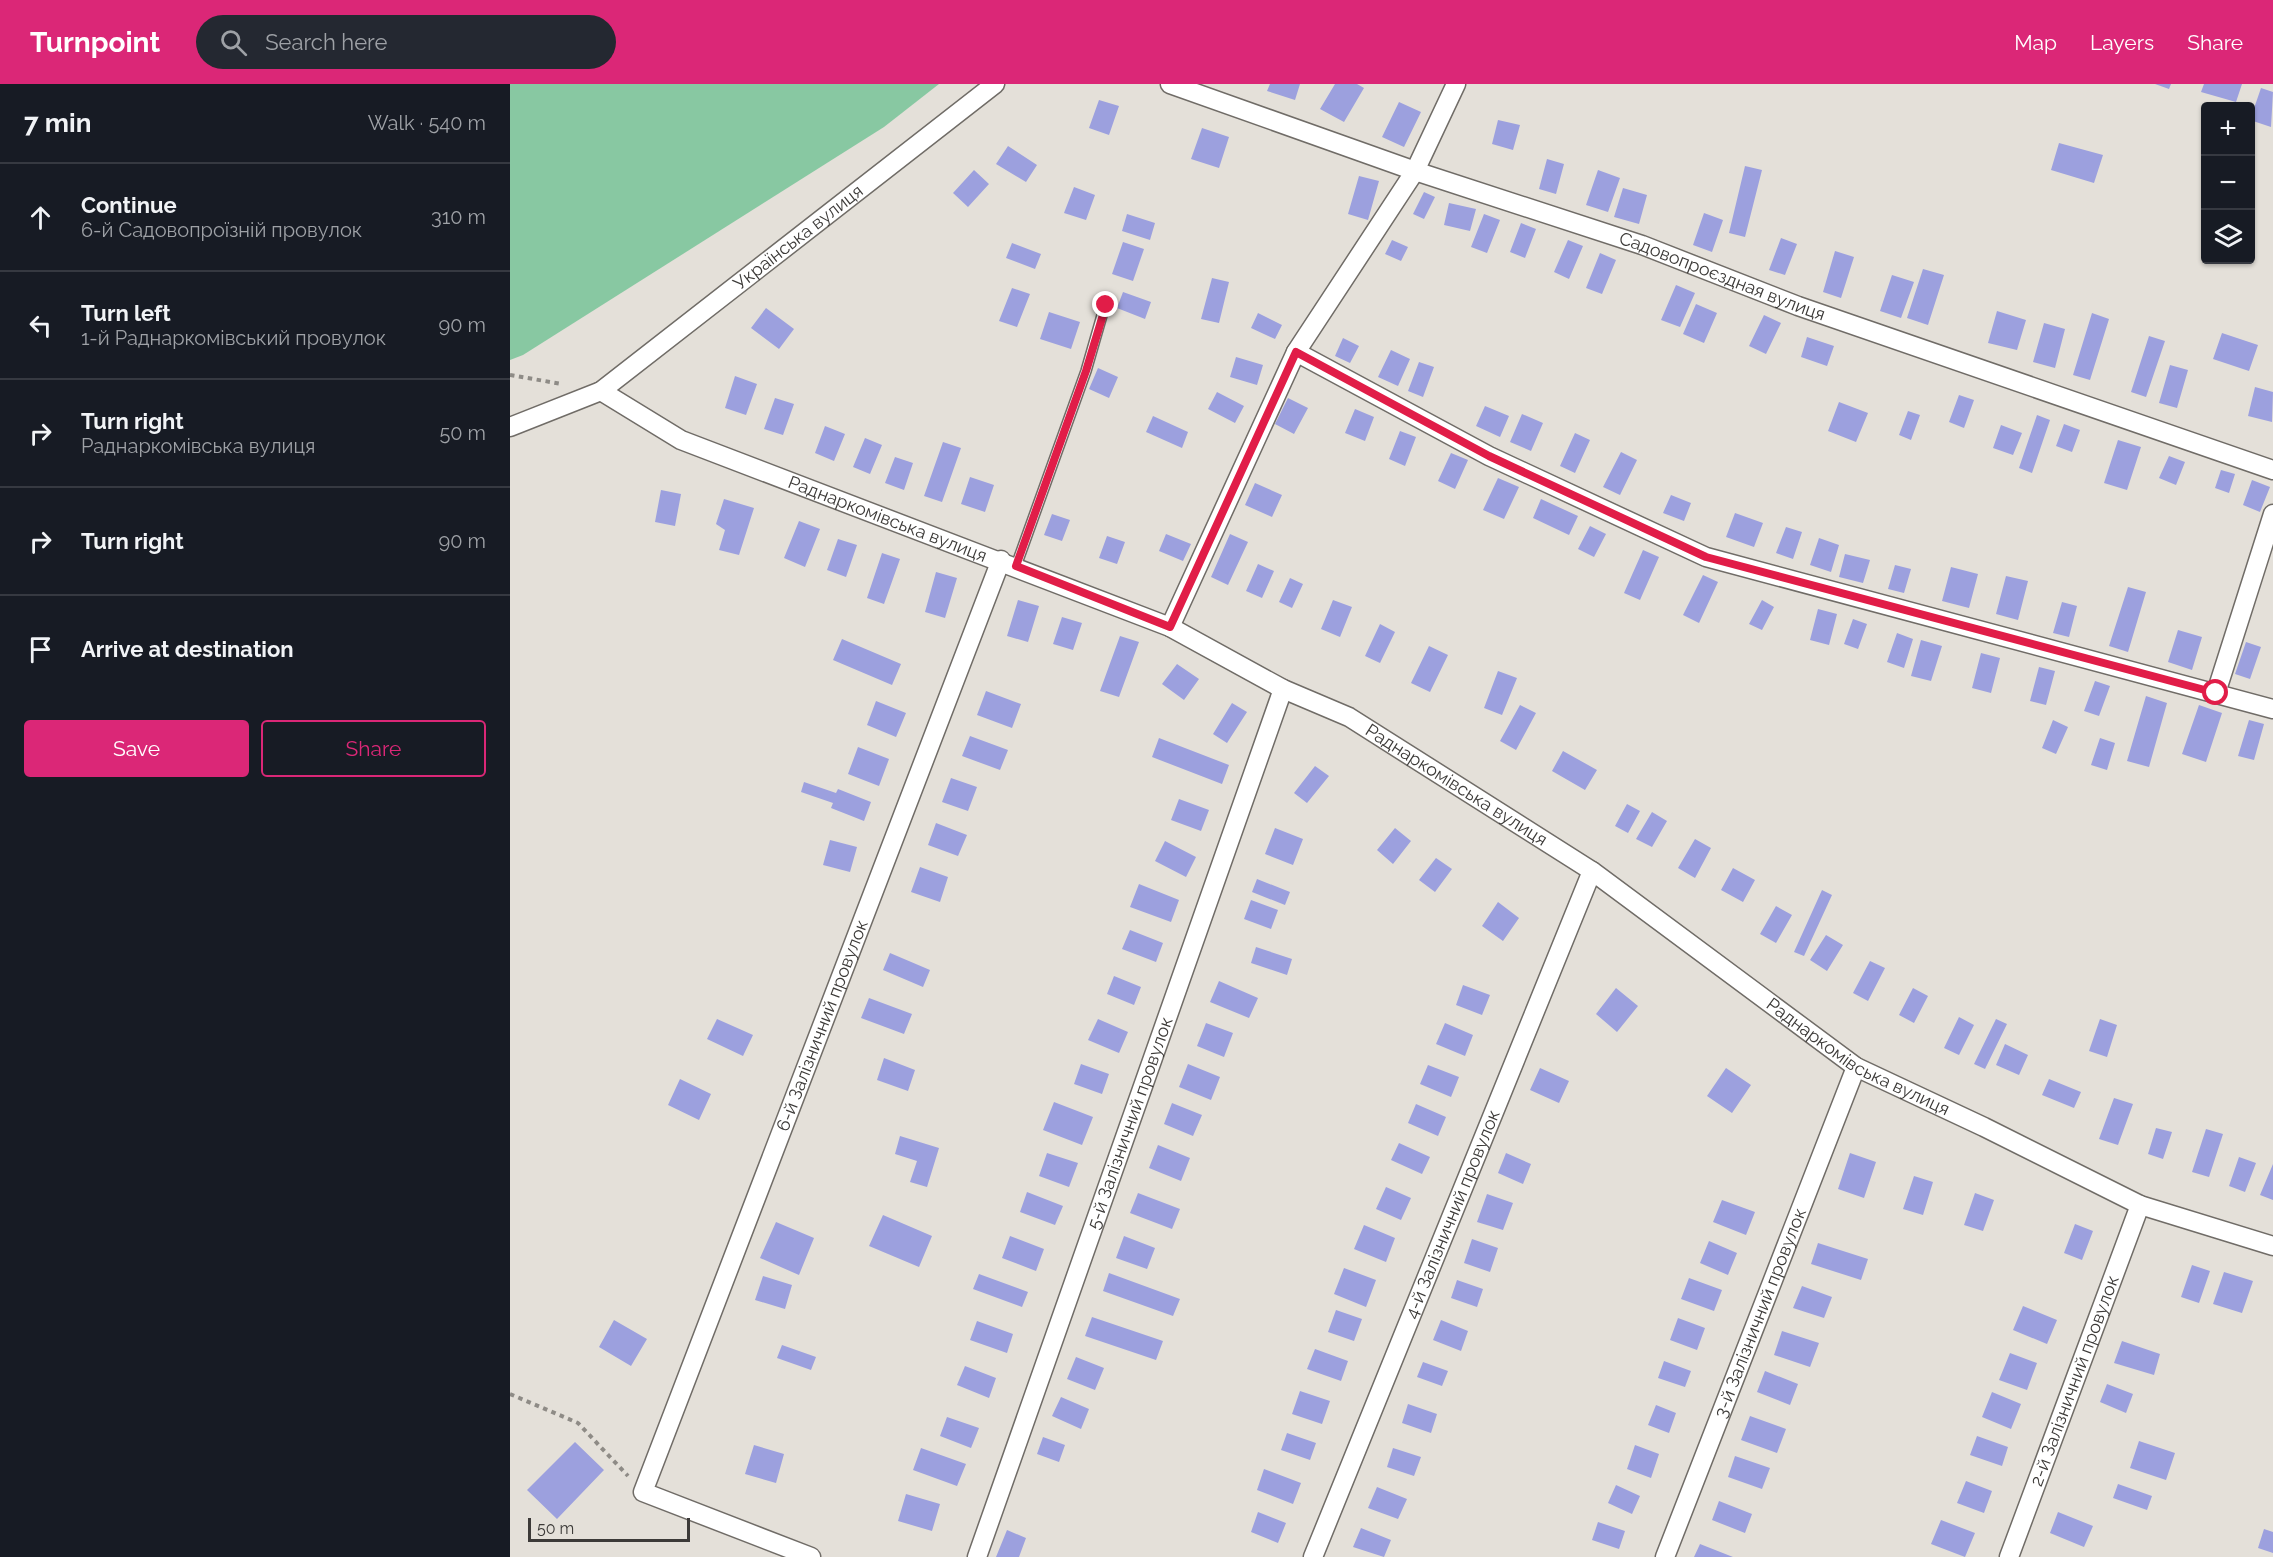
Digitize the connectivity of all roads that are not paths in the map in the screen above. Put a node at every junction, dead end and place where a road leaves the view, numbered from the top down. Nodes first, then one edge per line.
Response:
1 (995, 84) edge
2 (1170, 84) edge
3 (1456, 84) edge
4 (1415, 171) junction
5 (1106, 305) dead end
6 (1296, 352) junction
7 (601, 392) junction
8 (510, 428) edge
9 (2273, 470) edge
10 (2273, 514) edge
11 (1009, 563) junction
12 (1170, 627) junction
13 (1282, 689) junction
14 (2216, 693) junction
15 (2273, 709) edge
16 (1592, 871) junction
17 (1856, 1067) junction
18 (2140, 1205) junction
19 (2273, 1246) edge
20 (811, 1557) edge
21 (977, 1557) edge
22 (1313, 1557) edge
23 (1665, 1557) edge
24 (2009, 1557) edge

1 - 7 street, Українська вулиця
2 - 4 street, Садовопроєздная вулиця
3 - 4 street
4 - 6 street
4 - 9 street, Садовопроєздная вулиця
5 - 11 lane
6 - 12 street
6 - 14 street
7 - 8 street, Українська вулиця
7 - 11 street, Раднаркомівська вулиця
10 - 14 street
11 - 12 street, Раднаркомівська вулиця
11 - 20 street, 6-й Залізничний провулок
12 - 13 street, Раднаркомівська вулиця
13 - 16 street, Раднаркомівська вулиця
13 - 21 street, 5-й Залізничний провулок
14 - 15 street
16 - 17 street, Раднаркомівська вулиця
16 - 22 street, 4-й Залізничний провулок
17 - 18 street, Раднаркомівська вулиця
17 - 23 street, 3-й Залізничний провулок
18 - 19 street, Раднаркомівська вулиця
18 - 24 street, 2-й Залізничний провулок

